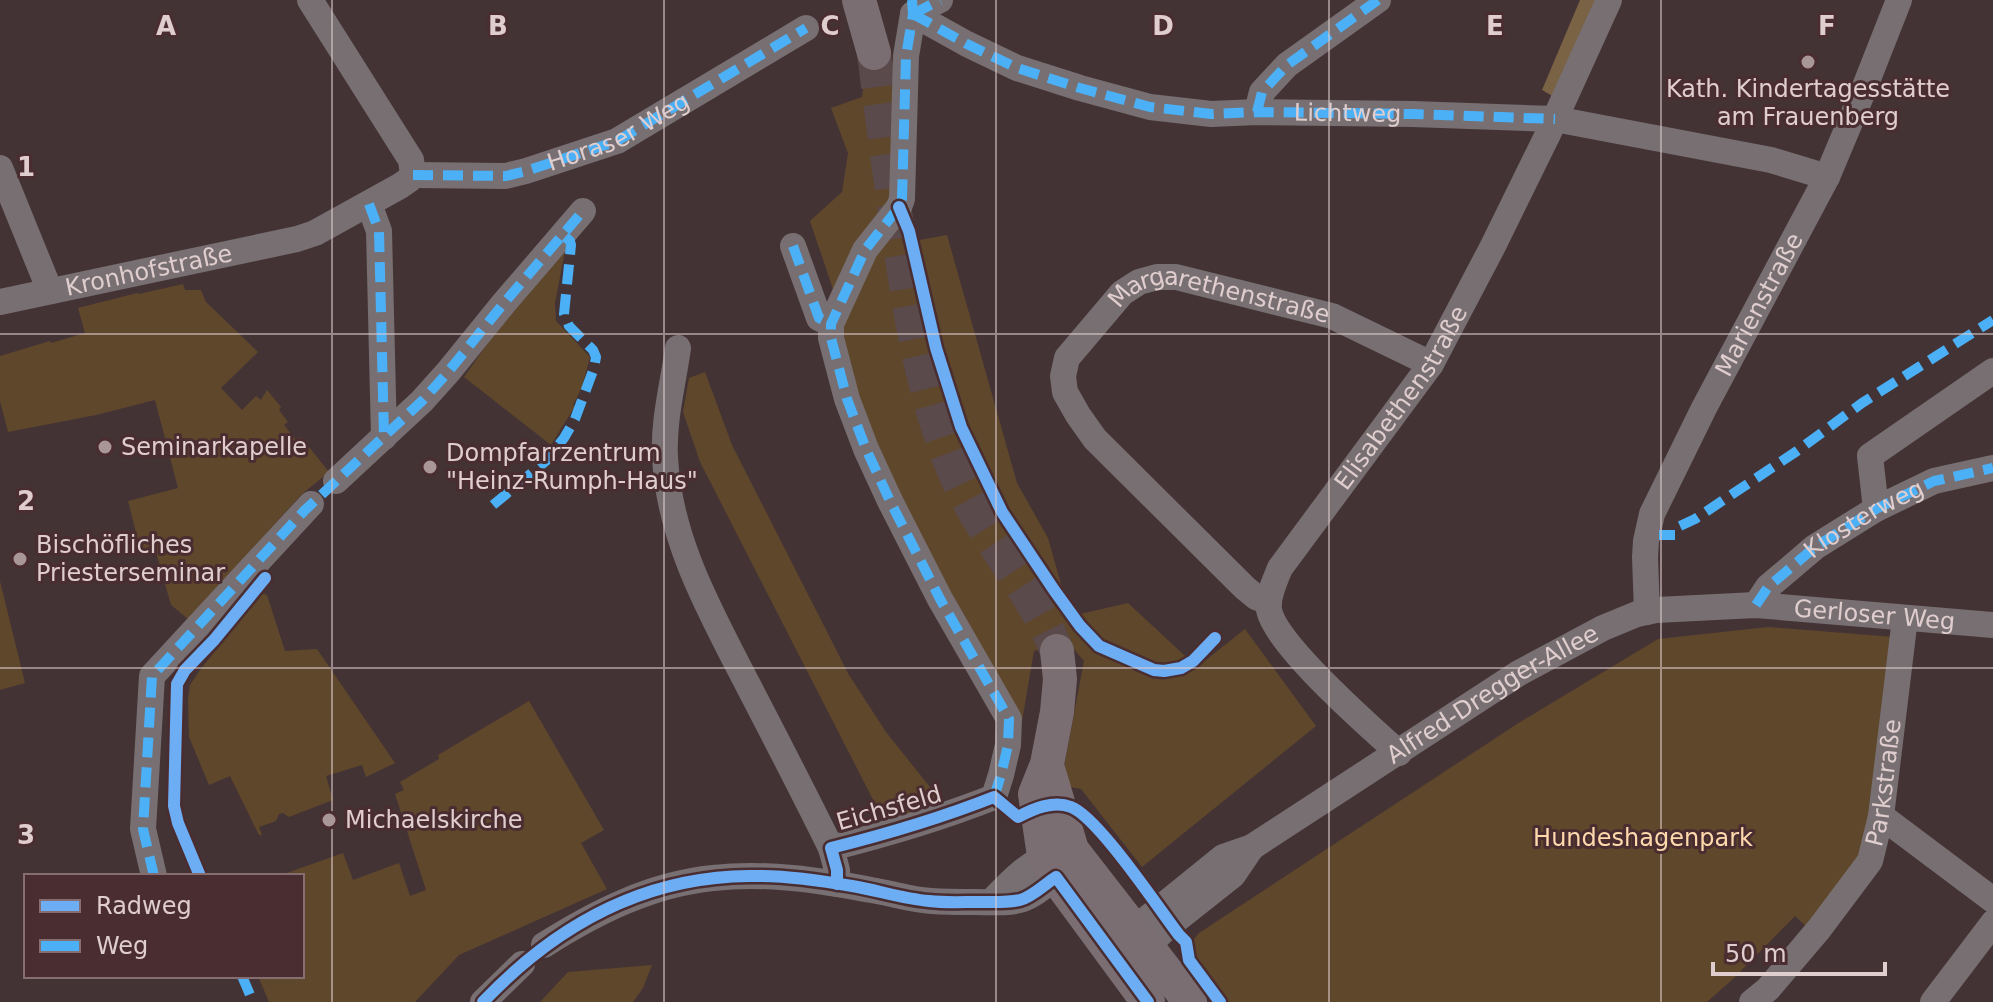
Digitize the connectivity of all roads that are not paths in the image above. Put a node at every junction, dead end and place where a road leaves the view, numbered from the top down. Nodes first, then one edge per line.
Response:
1 (310, 0) edge
2 (859, 0) edge
3 (940, 0) edge
4 (1378, 0) edge
5 (1609, 0) edge
6 (1899, 0) edge
7 (913, 14) junction
8 (806, 28) dead end
9 (874, 53) tunnel mouth
10 (1257, 112) junction
11 (1555, 119) junction
12 (0, 168) edge
13 (413, 175) junction
14 (1827, 177) junction
15 (369, 204) junction
16 (583, 211) dead end
17 (793, 246) dead end
18 (50, 291) junction
19 (0, 302) edge
20 (831, 324) junction
21 (678, 348) dead end
22 (1431, 364) junction
23 (1993, 371) edge
24 (384, 437) junction
25 (1993, 468) edge
26 (336, 481) dead end
27 (311, 504) dead end
28 (1876, 509) junction
29 (1269, 602) junction
30 (1756, 605) junction
31 (1647, 612) junction
32 (1905, 618) junction
33 (1993, 625) edge
34 (1057, 651) tunnel mouth
35 (1399, 753) junction
36 (1881, 816) junction
37 (831, 848) junction
38 (1057, 861) junction
39 (154, 874) edge
40 (837, 884) junction
41 (1993, 900) edge
42 (1993, 923) edge
43 (1140, 938) junction
44 (544, 945) dead end
45 (1116, 961) junction
46 (522, 964) dead end
47 (483, 1002) edge
48 (1148, 1002) edge
49 (1190, 1002) edge
50 (1752, 1002) edge
51 (1933, 1002) edge

1 - 13 street
2 - 9 main road
3 - 7 street
4 - 10 street
5 - 11 street, Elisabethenstraße
6 - 14 street, Marienstraße
7 - 10 street, Lichtweg
7 - 20 street
8 - 13 street, Horaser Weg
10 - 11 street, Lichtweg
11 - 14 street, Lichtweg
11 - 22 street, Elisabethenstraße
12 - 18 street
13 - 15 street, Kronhofstraße
14 - 31 street, Marienstraße
15 - 18 street, Kronhofstraße
15 - 24 street
16 - 24 street
17 - 20 street, Eichsfeld
18 - 19 street, Kronhofstraße
20 - 37 street, Eichsfeld
21 - 37 street, Eichsfeld
22 - 29 street, Elisabethenstraße
22 - 29 street, Margarethenstraße
23 - 28 street
24 - 26 street
25 - 28 street, Klosterweg
27 - 39 street
28 - 30 street, Klosterweg
29 - 35 street
30 - 31 street, Alfred-Dregger-Allee
30 - 32 street, Gerloser Weg
31 - 35 street, Alfred-Dregger-Allee
32 - 33 street, Gerloser Weg
32 - 36 street, Parkstraße
34 - 38 main road
35 - 43 street, Alfred-Dregger-Allee
36 - 41 street
36 - 50 street, Parkstraße
37 - 40 street, Eichsfeld
38 - 40 street
38 - 43 main road
38 - 45 main road
40 - 44 street
42 - 51 street
43 - 45 street, Alfred-Dregger-Allee
43 - 49 main road
45 - 48 main road
46 - 47 street

